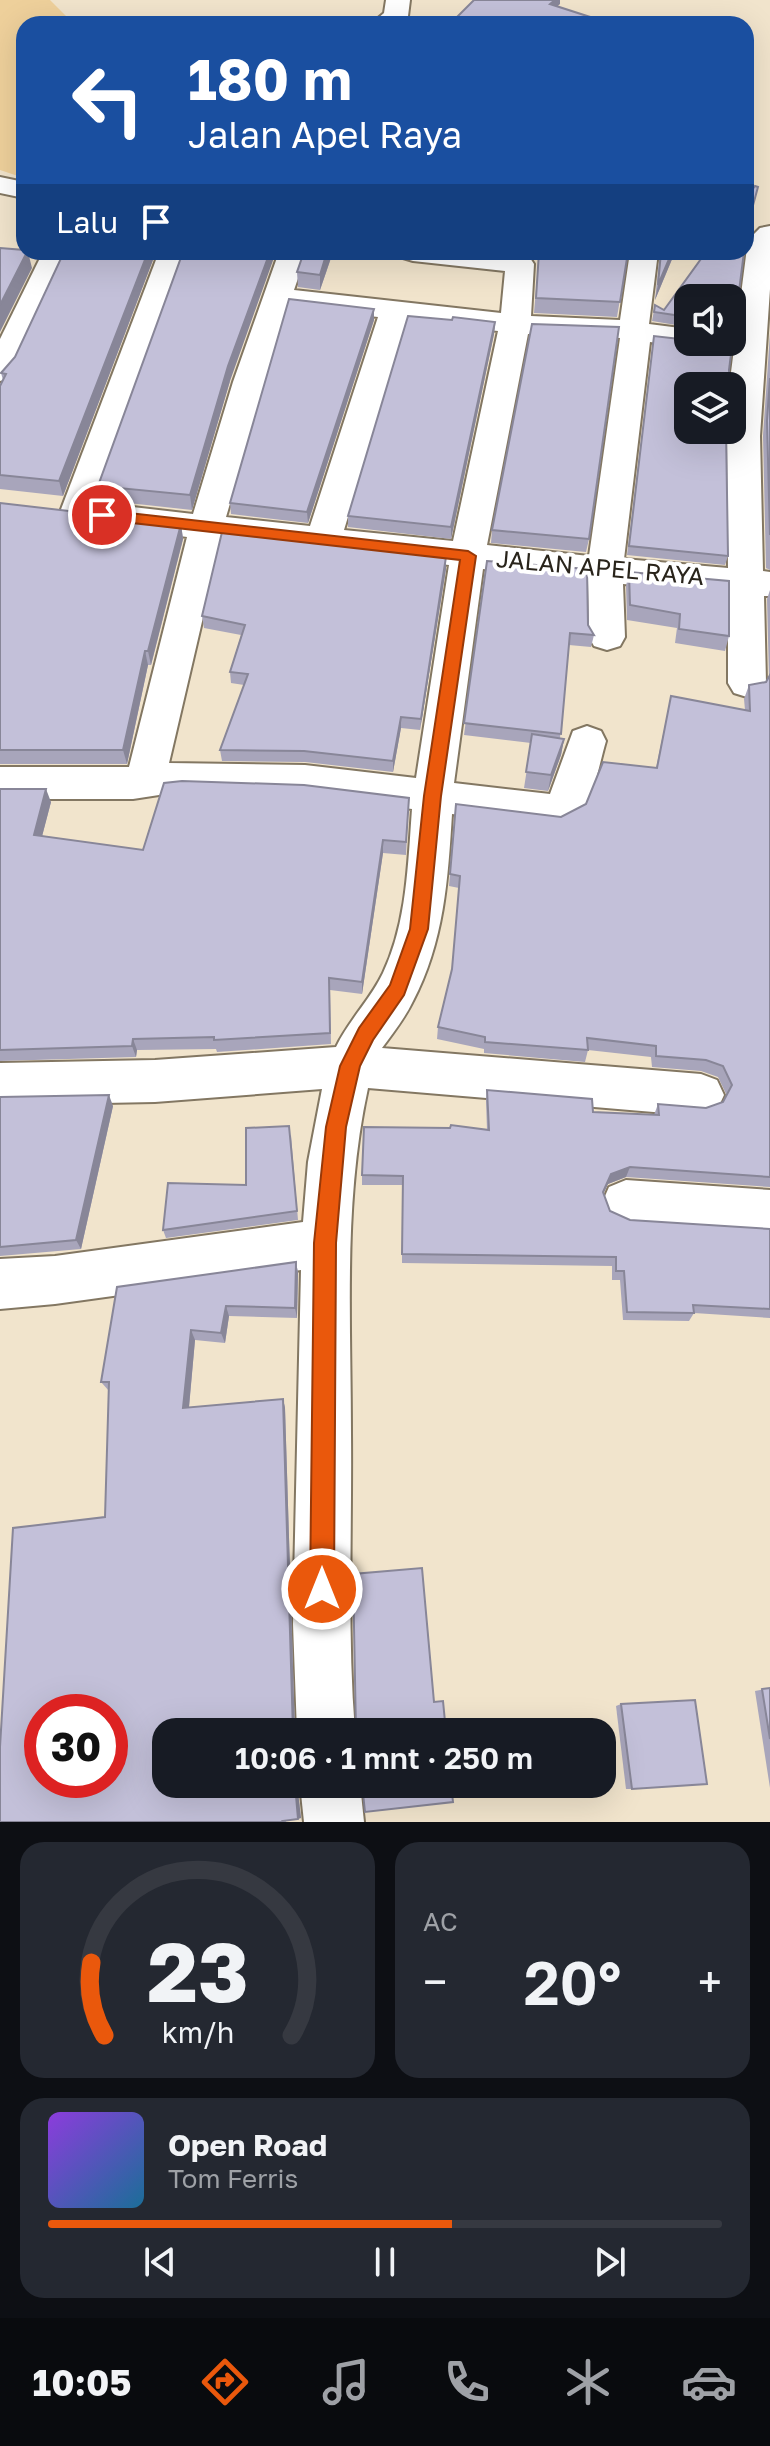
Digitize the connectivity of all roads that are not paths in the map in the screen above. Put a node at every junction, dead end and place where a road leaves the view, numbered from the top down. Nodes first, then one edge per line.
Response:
1 (770, 234) edge
2 (53, 260) edge
3 (170, 260) edge
4 (290, 260) edge
5 (521, 260) edge
6 (643, 260) edge
7 (276, 297) junction
8 (395, 311) junction
9 (515, 324) junction
10 (635, 331) junction
11 (674, 336) edge
12 (746, 346) edge
13 (746, 356) edge
14 (0, 371) edge
15 (204, 528) junction
16 (323, 541) junction
17 (468, 556) junction
18 (605, 570) junction
19 (759, 582) edge
20 (607, 637) dead end
21 (747, 683) edge
22 (587, 741) dead end
23 (145, 781) junction
24 (0, 783) edge
25 (433, 796) junction
26 (350, 1066) junction
27 (0, 1084) edge
28 (701, 1095) dead end
29 (626, 1203) dead end
30 (770, 1213) edge
31 (325, 1243) junction
32 (0, 1284) edge
33 (326, 1718) edge
34 (331, 1798) edge
35 (334, 1822) edge

1 - 12 street
2 - 14 street
3 - 15 street, JALAN APEL RAYA
4 - 7 street
5 - 9 street
6 - 10 street
7 - 8 street
7 - 15 street
8 - 9 street
8 - 16 street
9 - 10 street
9 - 17 street
10 - 11 street
10 - 18 street
13 - 19 street
15 - 16 street, JALAN APEL RAYA
15 - 23 street
16 - 17 street, JALAN APEL RAYA
17 - 18 street, JALAN APEL RAYA
17 - 25 street
18 - 19 street, JALAN APEL RAYA
18 - 20 street
19 - 21 street
22 - 25 street
23 - 24 street
23 - 25 street
25 - 26 street
26 - 27 street
26 - 28 street
26 - 31 street
29 - 30 street
31 - 32 street
31 - 33 street
34 - 35 street

